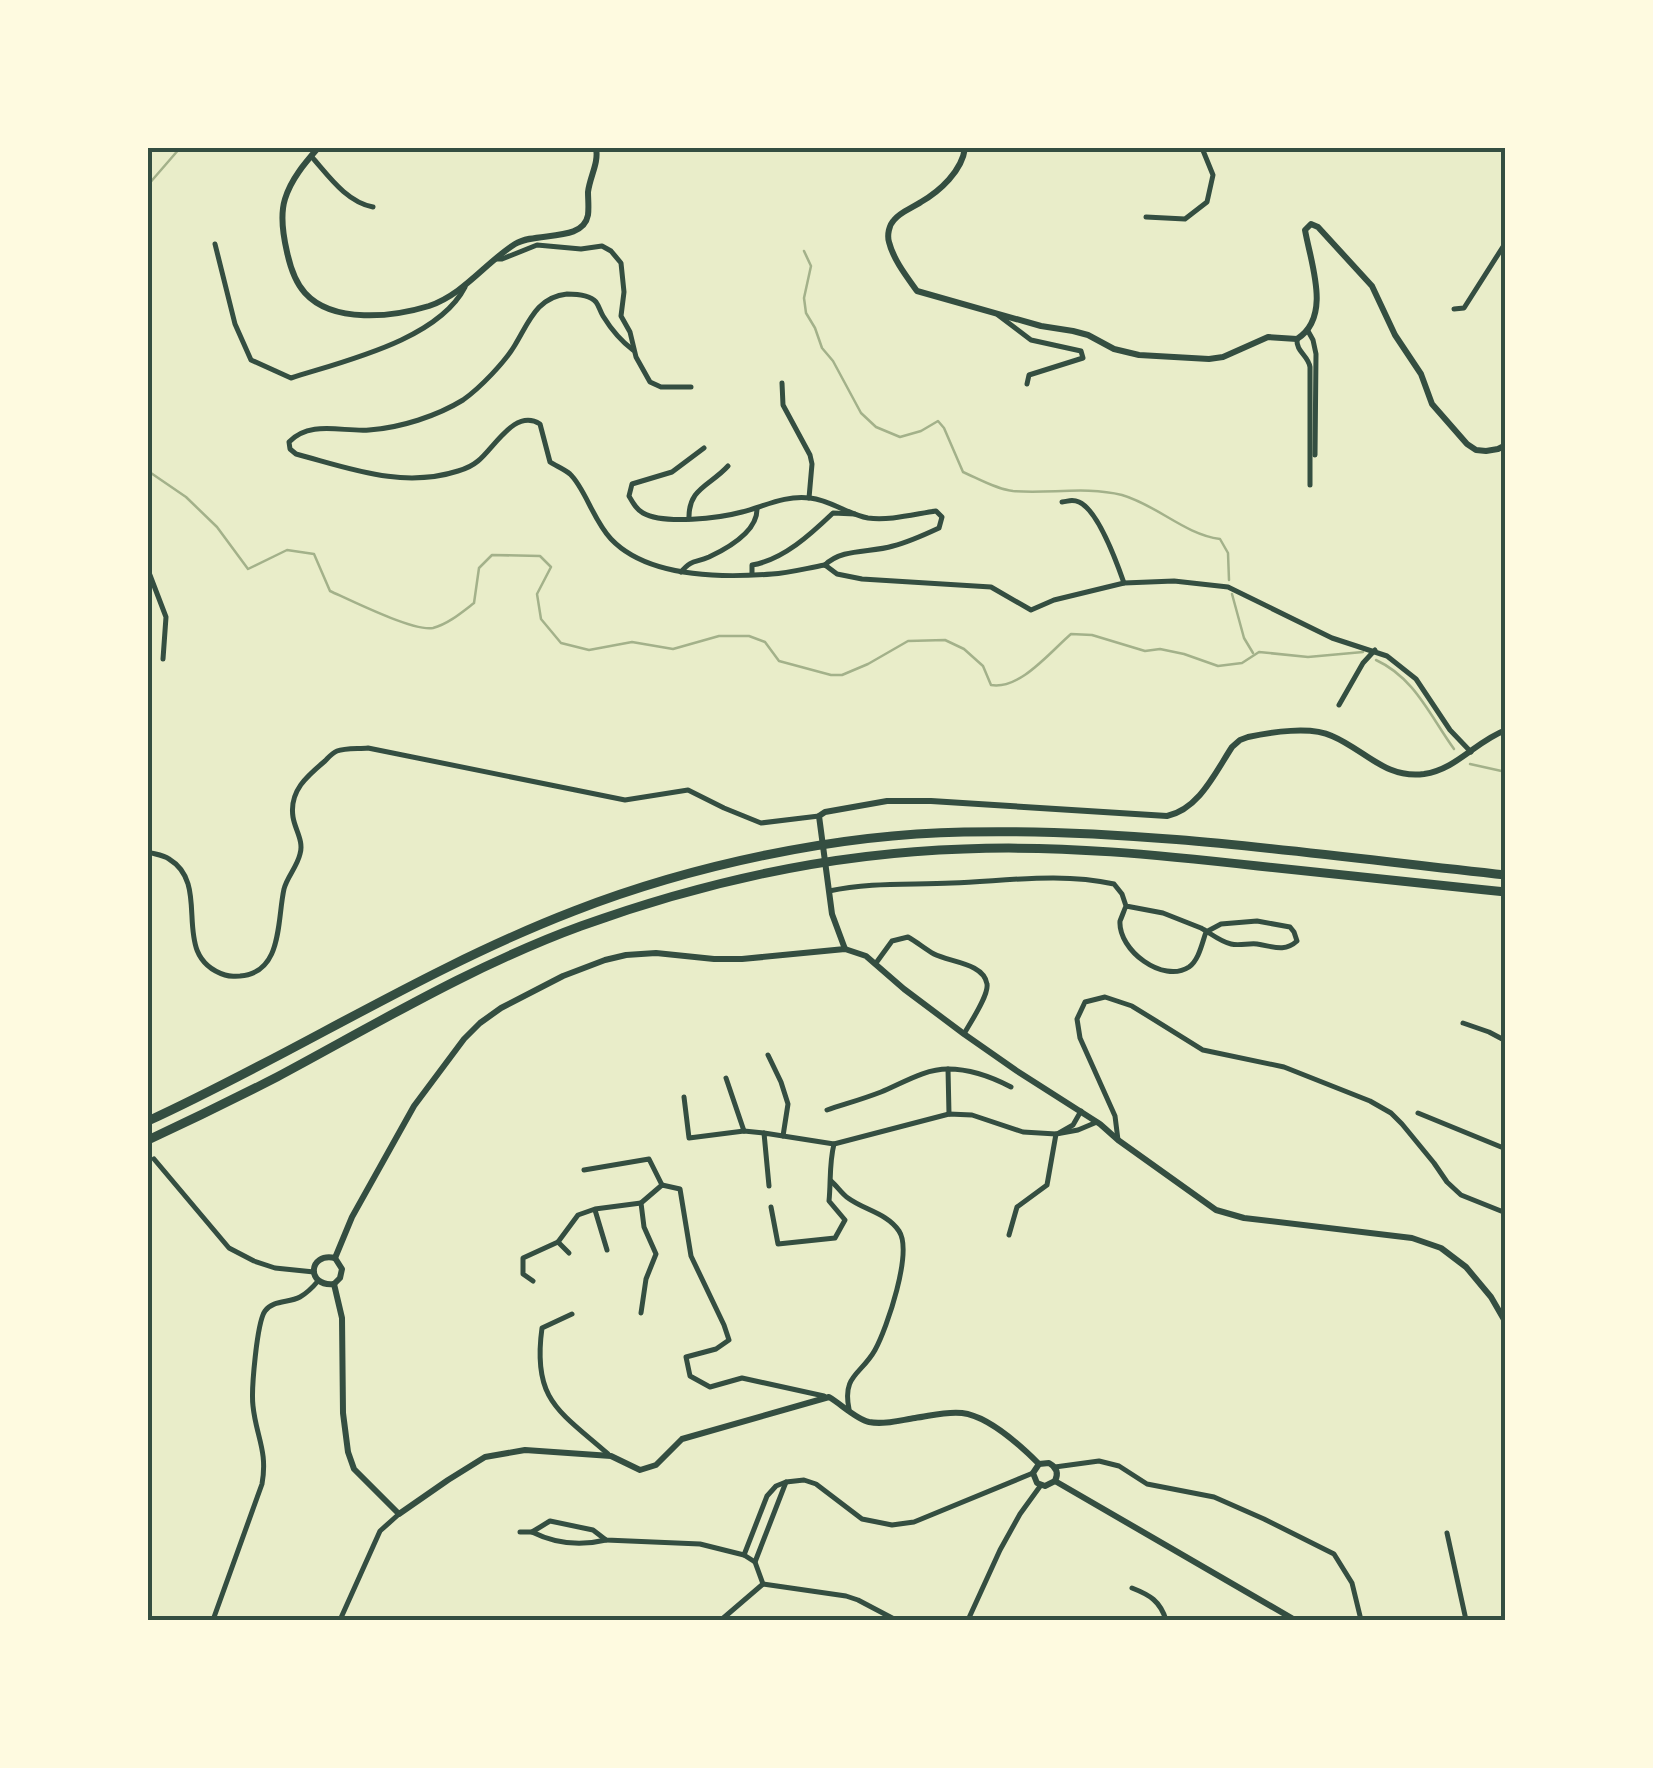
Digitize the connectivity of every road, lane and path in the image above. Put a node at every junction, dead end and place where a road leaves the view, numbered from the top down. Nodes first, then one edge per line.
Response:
1 (318, 148) edge
2 (596, 148) edge
3 (965, 148) edge
4 (1202, 148) edge
5 (311, 156) junction
6 (373, 207) dead end
7 (1146, 217) dead end
8 (1506, 242) edge
9 (215, 244) dead end
10 (496, 258) junction
11 (466, 286) junction
12 (1454, 309) dead end
13 (991, 310) junction
14 (1308, 331) junction
15 (1296, 339) junction
16 (633, 350) junction
17 (782, 383) dead end
18 (1027, 384) dead end
19 (691, 387) dead end
20 (1506, 444) edge
21 (704, 448) dead end
22 (1315, 454) dead end
23 (728, 466) dead end
24 (1310, 484) dead end
25 (810, 498) junction
26 (1062, 502) dead end
27 (757, 508) junction
28 (858, 514) junction
29 (689, 518) junction
30 (825, 566) junction
31 (148, 570) edge
32 (681, 572) junction
33 (752, 575) junction
34 (1124, 583) junction
35 (1375, 650) junction
36 (163, 659) dead end
37 (1339, 705) dead end
38 (1506, 730) edge
39 (1471, 752) junction
40 (819, 816) junction
41 (148, 852) edge
42 (1506, 875) edge
43 (829, 891) junction
44 (1506, 892) edge
45 (1126, 906) junction
46 (1206, 932) junction
47 (845, 949) junction
48 (876, 963) junction
49 (1463, 1023) dead end
50 (964, 1034) junction
51 (1506, 1041) edge
52 (768, 1054) dead end
53 (948, 1069) junction
54 (726, 1078) dead end
55 (1011, 1087) dead end
56 (684, 1097) dead end
57 (827, 1110) dead end
58 (1081, 1111) junction
59 (1418, 1113) dead end
60 (949, 1114) junction
61 (148, 1120) edge
62 (1097, 1122) junction
63 (744, 1131) junction
64 (764, 1133) junction
65 (1056, 1134) junction
66 (783, 1136) junction
67 (148, 1140) edge
68 (1118, 1140) junction
69 (834, 1144) junction
70 (1506, 1149) edge
71 (154, 1159) dead end
72 (584, 1170) dead end
73 (832, 1181) junction
74 (662, 1184) junction
75 (769, 1186) dead end
76 (641, 1203) junction
77 (772, 1206) dead end
78 (595, 1208) junction
79 (1506, 1213) edge
80 (1009, 1235) dead end
81 (558, 1242) junction
82 (607, 1250) dead end
83 (569, 1253) dead end
84 (335, 1258) junction
85 (314, 1272) junction
86 (318, 1281) junction
87 (533, 1281) dead end
88 (334, 1284) junction
89 (642, 1313) dead end
90 (572, 1314) dead end
91 (1506, 1322) edge
92 (829, 1398) junction
93 (849, 1409) junction
94 (610, 1456) junction
95 (1039, 1464) junction
96 (1055, 1467) junction
97 (1033, 1472) junction
98 (1055, 1481) junction
99 (786, 1482) junction
100 (1041, 1485) junction
101 (399, 1514) junction
102 (520, 1532) dead end
103 (532, 1532) junction
104 (1447, 1533) dead end
105 (606, 1540) junction
106 (744, 1555) junction
107 (755, 1562) junction
108 (763, 1584) junction
109 (1132, 1588) dead end
110 (213, 1620) edge
111 (340, 1620) edge
112 (722, 1620) edge
113 (896, 1620) edge
114 (968, 1620) edge
115 (1166, 1620) edge
116 (1294, 1620) edge
117 (1362, 1620) edge
118 (1466, 1620) edge

1 - 5 street
2 - 10 street
3 - 13 street
4 - 7 street
5 - 6 street
5 - 11 street
8 - 12 street
9 - 11 street
10 - 11 street
10 - 16 street
13 - 15 street
13 - 18 street
14 - 15 street
14 - 20 street
14 - 22 street
15 - 24 street
16 - 19 street
16 - 32 street
17 - 25 street
21 - 29 street
23 - 29 street
25 - 27 street
25 - 28 street
26 - 34 street
27 - 29 street
27 - 32 street
28 - 30 street
28 - 33 street
30 - 33 street
30 - 34 street
31 - 36 street
32 - 33 street
34 - 35 street
35 - 37 street
35 - 39 street
38 - 39 street
39 - 40 street
40 - 41 street
40 - 43 street
42 - 61 highway
43 - 45 street
43 - 47 street
44 - 67 highway
45 - 46 street
45 - 46 street
46 - 46 street
47 - 48 street
47 - 84 street
48 - 50 street
48 - 50 street
49 - 51 street
50 - 58 street
52 - 66 street
53 - 55 street
53 - 57 street
53 - 60 street
54 - 63 street
56 - 63 street
58 - 62 street
58 - 65 street
59 - 70 street
60 - 65 street
60 - 69 street
62 - 65 street
62 - 68 street
63 - 64 street
64 - 66 street
64 - 75 street
65 - 80 street
66 - 69 street
68 - 79 street
68 - 91 street
69 - 73 street
71 - 85 street
72 - 74 street
73 - 77 street
73 - 93 street
74 - 76 street
74 - 92 street
76 - 78 street
76 - 89 street
78 - 81 street
78 - 82 street
81 - 83 street
81 - 87 street
84 - 85 street
84 - 88 street
85 - 86 street
86 - 88 street
86 - 110 street
88 - 101 street
90 - 94 street
92 - 93 street
92 - 94 street
93 - 95 street
94 - 101 street
95 - 96 street
95 - 97 street
96 - 98 street
96 - 117 street
97 - 99 street
97 - 100 street
98 - 100 street
98 - 116 street
99 - 106 street
99 - 107 street
100 - 114 street
101 - 111 street
102 - 103 street
103 - 105 street
103 - 105 street
104 - 118 street
105 - 106 street
106 - 107 street
107 - 108 street
108 - 112 street
108 - 113 street
109 - 115 street

